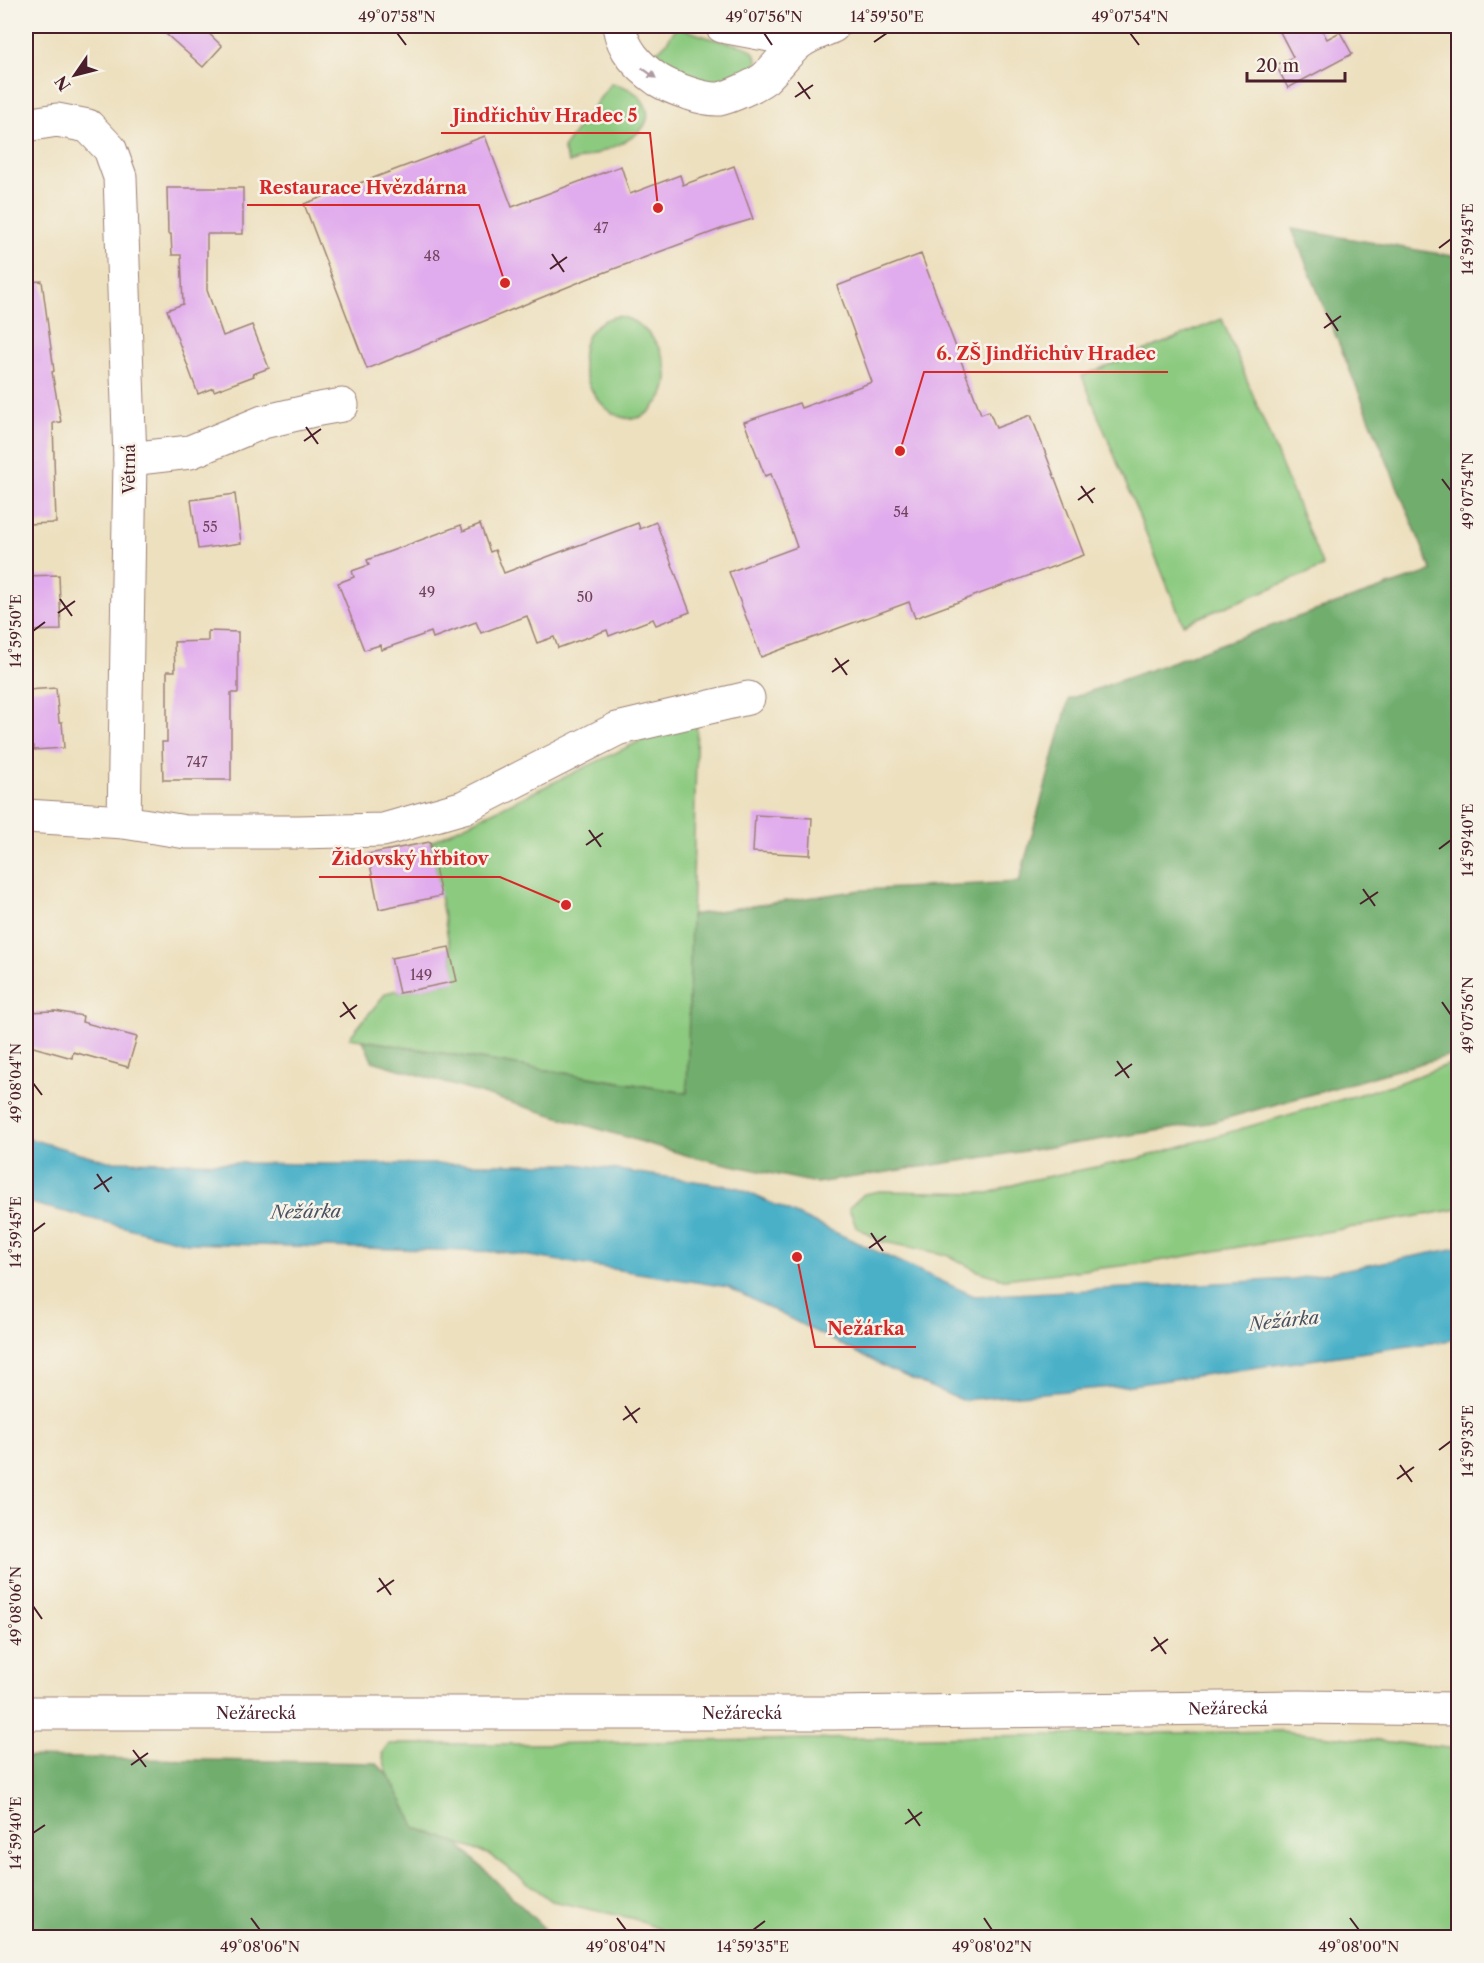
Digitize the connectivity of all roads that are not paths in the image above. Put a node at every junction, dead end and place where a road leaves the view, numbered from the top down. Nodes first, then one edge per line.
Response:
1 (619, 26) edge
2 (722, 26) edge
3 (833, 26) edge
4 (801, 41) junction
5 (26, 125) edge
6 (342, 405) dead end
7 (130, 459) junction
8 (748, 698) dead end
9 (26, 816) edge
10 (124, 822) junction
11 (1458, 1709) edge
12 (26, 1713) edge

1 -> 4 street
2 - 4 street
3 - 4 street
5 - 7 street, Větrná
6 - 7 street
7 - 10 street, Větrná
8 - 10 street
9 - 10 street
11 - 12 street, Nežárecká

